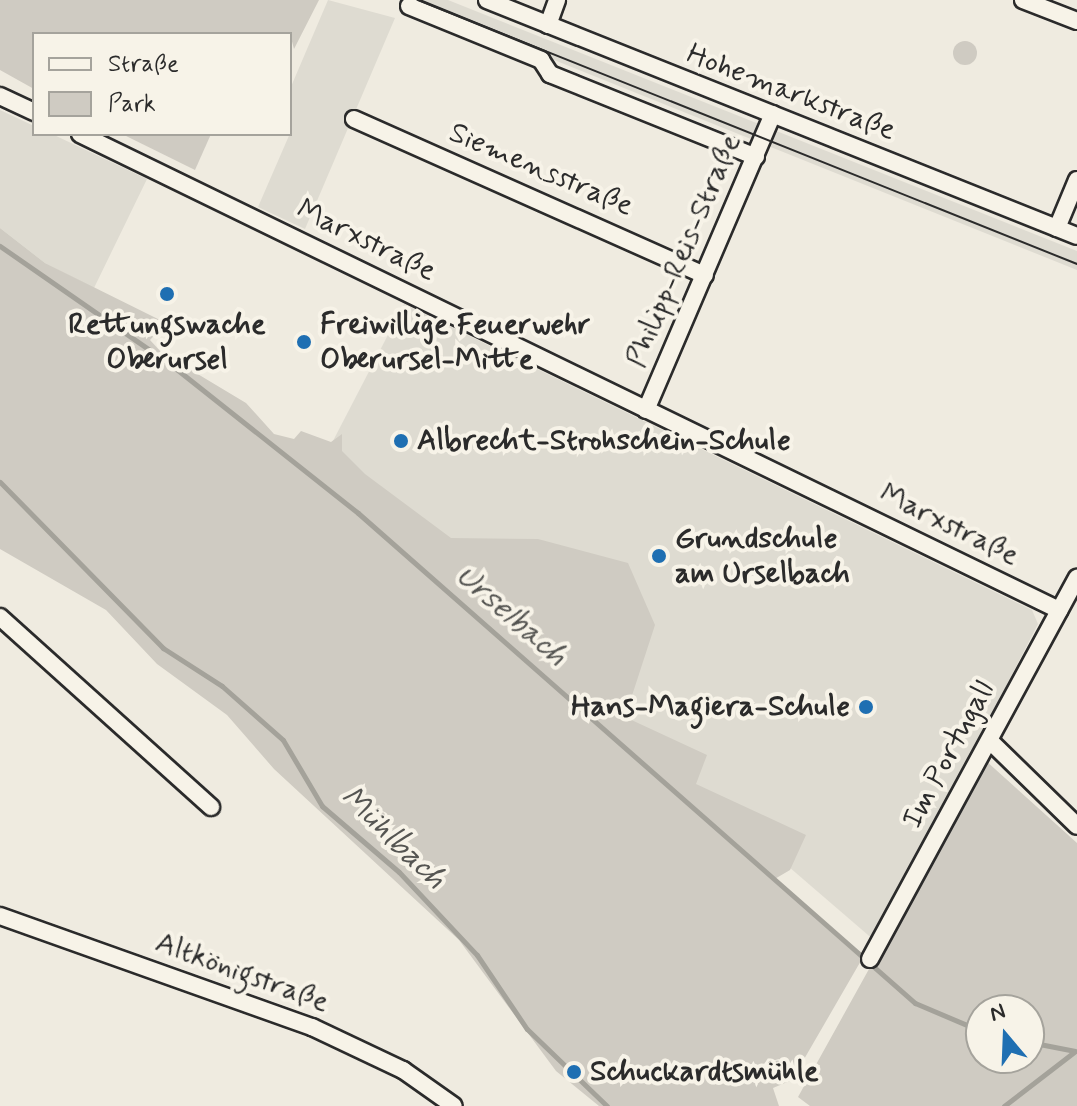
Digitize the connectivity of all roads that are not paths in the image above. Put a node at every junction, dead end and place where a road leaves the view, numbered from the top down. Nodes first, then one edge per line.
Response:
1 (487, 0) edge
2 (557, 0) edge
3 (1031, 2) edge
4 (409, 6) dead end
5 (1077, 21) edge
6 (548, 25) junction
7 (0, 96) edge
8 (32, 111) edge
9 (773, 114) junction
10 (354, 119) dead end
11 (84, 136) edge
12 (756, 157) junction
13 (1077, 180) edge
14 (1057, 228) junction
15 (1077, 236) edge
16 (705, 275) junction
17 (646, 410) junction
18 (1077, 577) edge
19 (1059, 610) junction
20 (0, 617) edge
21 (991, 742) junction
22 (211, 807) dead end
23 (1077, 826) edge
24 (0, 916) edge
25 (870, 959) dead end
26 (454, 1106) edge

1 - 6 street, Hohemarkstraße
2 - 6 street
3 - 5 street
4 - 12 street
6 - 9 street, Hohemarkstraße
7 - 8 street
9 - 12 street, Philipp-Reis-Straße
9 - 14 street, Hohemarkstraße
10 - 16 street, Siemensstraße
11 - 17 street, Marxstraße
12 - 16 street, Philipp-Reis-Straße
13 - 14 street
14 - 15 street, Hohemarkstraße
16 - 17 street, Philipp-Reis-Straße
17 - 19 street, Marxstraße
18 - 19 street, Im Portugall
19 - 21 street, Im Portugall
20 - 22 street
21 - 23 street
21 - 25 street, Im Portugall
24 - 26 street, Altkönigstraße

